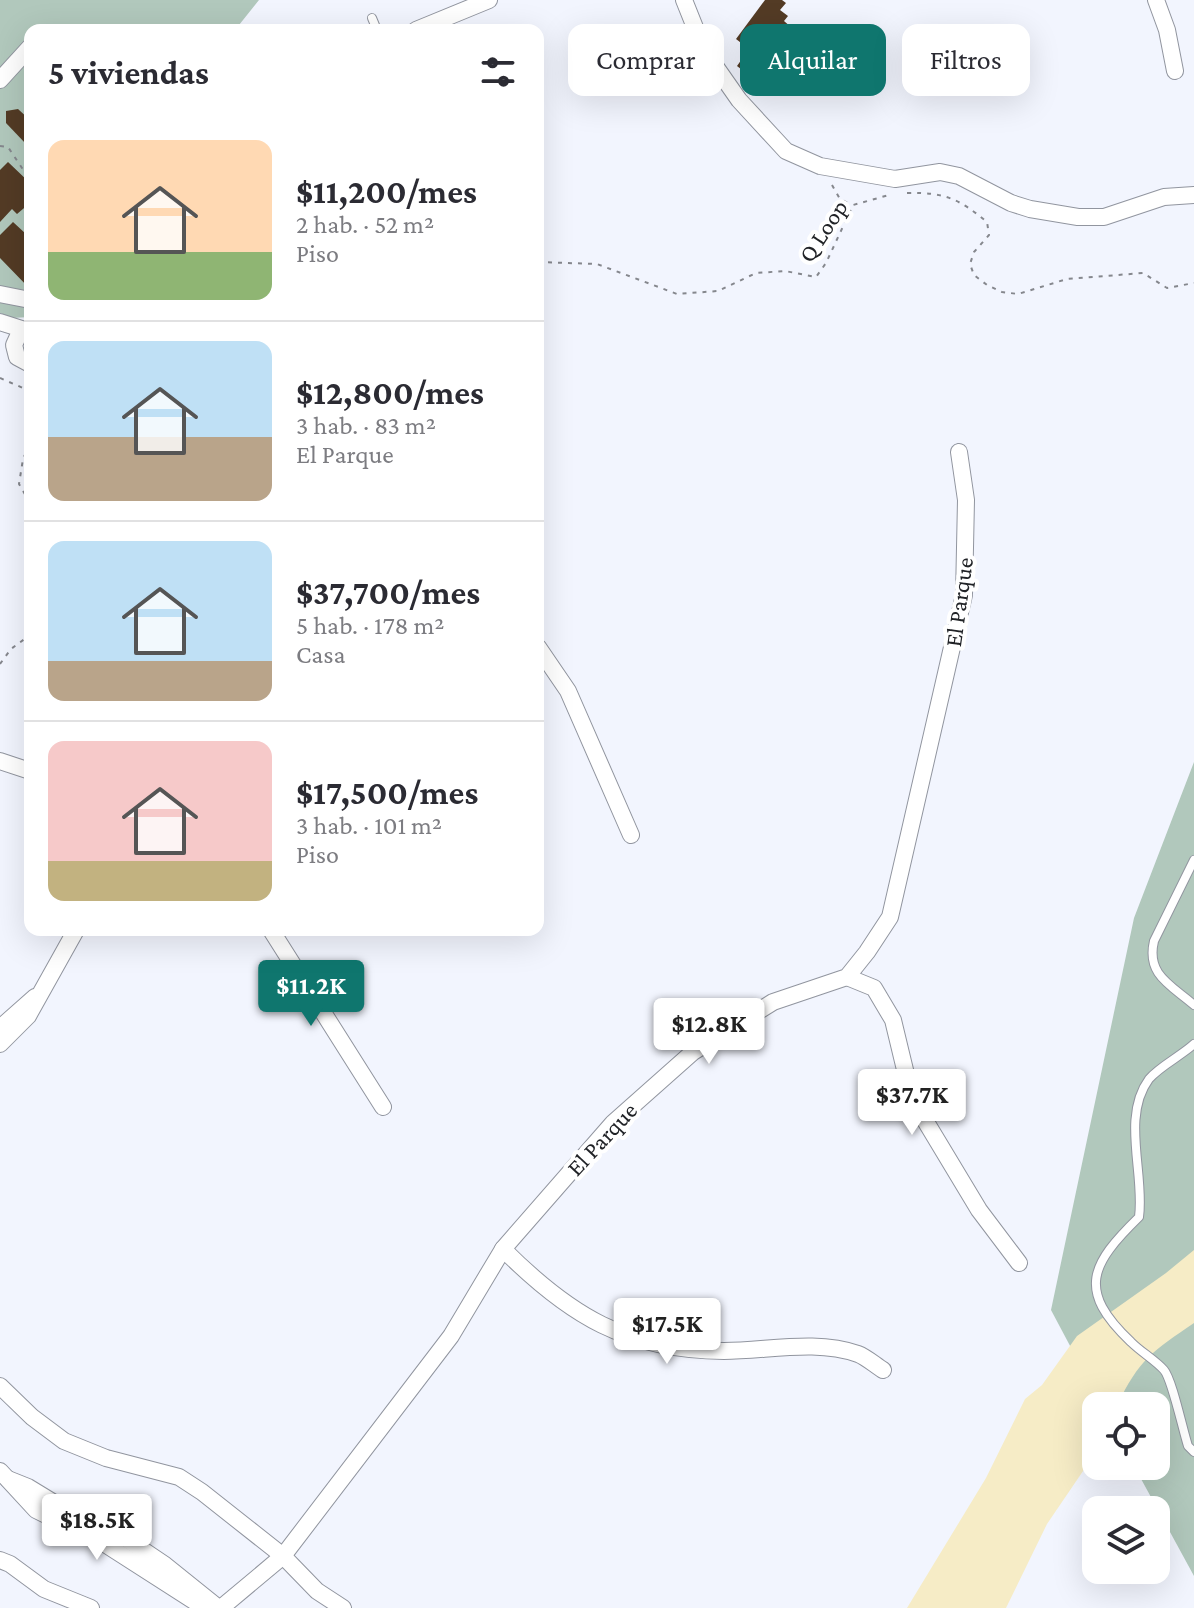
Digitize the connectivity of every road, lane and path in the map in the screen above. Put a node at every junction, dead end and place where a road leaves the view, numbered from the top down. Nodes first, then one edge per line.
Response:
1 (489, 0) edge
2 (684, 0) edge
3 (1156, 0) edge
4 (462, 4) edge
5 (372, 18) dead end
6 (374, 24) edge
7 (427, 24) edge
8 (24, 54) edge
9 (1175, 71) dead end
10 (0, 80) edge
11 (0, 146) edge
12 (820, 166) junction
13 (24, 169) edge
14 (1194, 195) edge
15 (853, 205) junction
16 (544, 262) edge
17 (1194, 283) edge
18 (0, 294) edge
19 (24, 299) edge
20 (0, 322) edge
21 (24, 329) edge
22 (24, 332) edge
23 (7, 347) edge
24 (24, 362) edge
25 (0, 378) edge
26 (24, 388) edge
27 (959, 452) dead end
28 (24, 457) edge
29 (24, 493) edge
30 (24, 639) edge
31 (544, 656) edge
32 (0, 664) edge
33 (0, 761) edge
34 (24, 769) edge
35 (631, 835) dead end
36 (1194, 860) edge
37 (73, 936) edge
38 (275, 936) edge
39 (847, 977) junction
40 (42, 991) junction
41 (1194, 1005) edge
42 (0, 1028) edge
43 (0, 1044) edge
44 (1194, 1044) edge
45 (383, 1107) dead end
46 (503, 1249) junction
47 (1019, 1263) dead end
48 (883, 1370) dead end
49 (0, 1386) edge
50 (1194, 1452) edge
51 (4, 1475) edge
52 (283, 1556) junction
53 (0, 1560) edge
54 (91, 1608) edge
55 (217, 1608) edge
56 (343, 1608) edge

1 - 4 street
2 - 12 street
3 - 9 street
4 - 7 street
5 - 6 lane
8 - 10 street
11 - 13 path
12 - 14 street
12 - 15 path
15 - 16 path, Q Loop
15 - 17 path, Q Loop
18 - 19 street
20 - 21 street
22 - 23 street
23 - 24 street
25 - 26 path
27 - 39 street, El Parque
28 - 29 path
30 - 32 path
31 - 35 street
33 - 34 street
36 - 41 lane
37 - 40 street
38 - 45 street
39 - 46 street, El Parque
39 - 47 street
40 - 42 street
40 - 43 street
44 - 50 lane
46 - 48 street
46 - 52 street, El Parque
49 - 52 street
51 - 55 street, El Parque
52 - 55 street, El Parque
52 - 56 street
53 - 54 street

